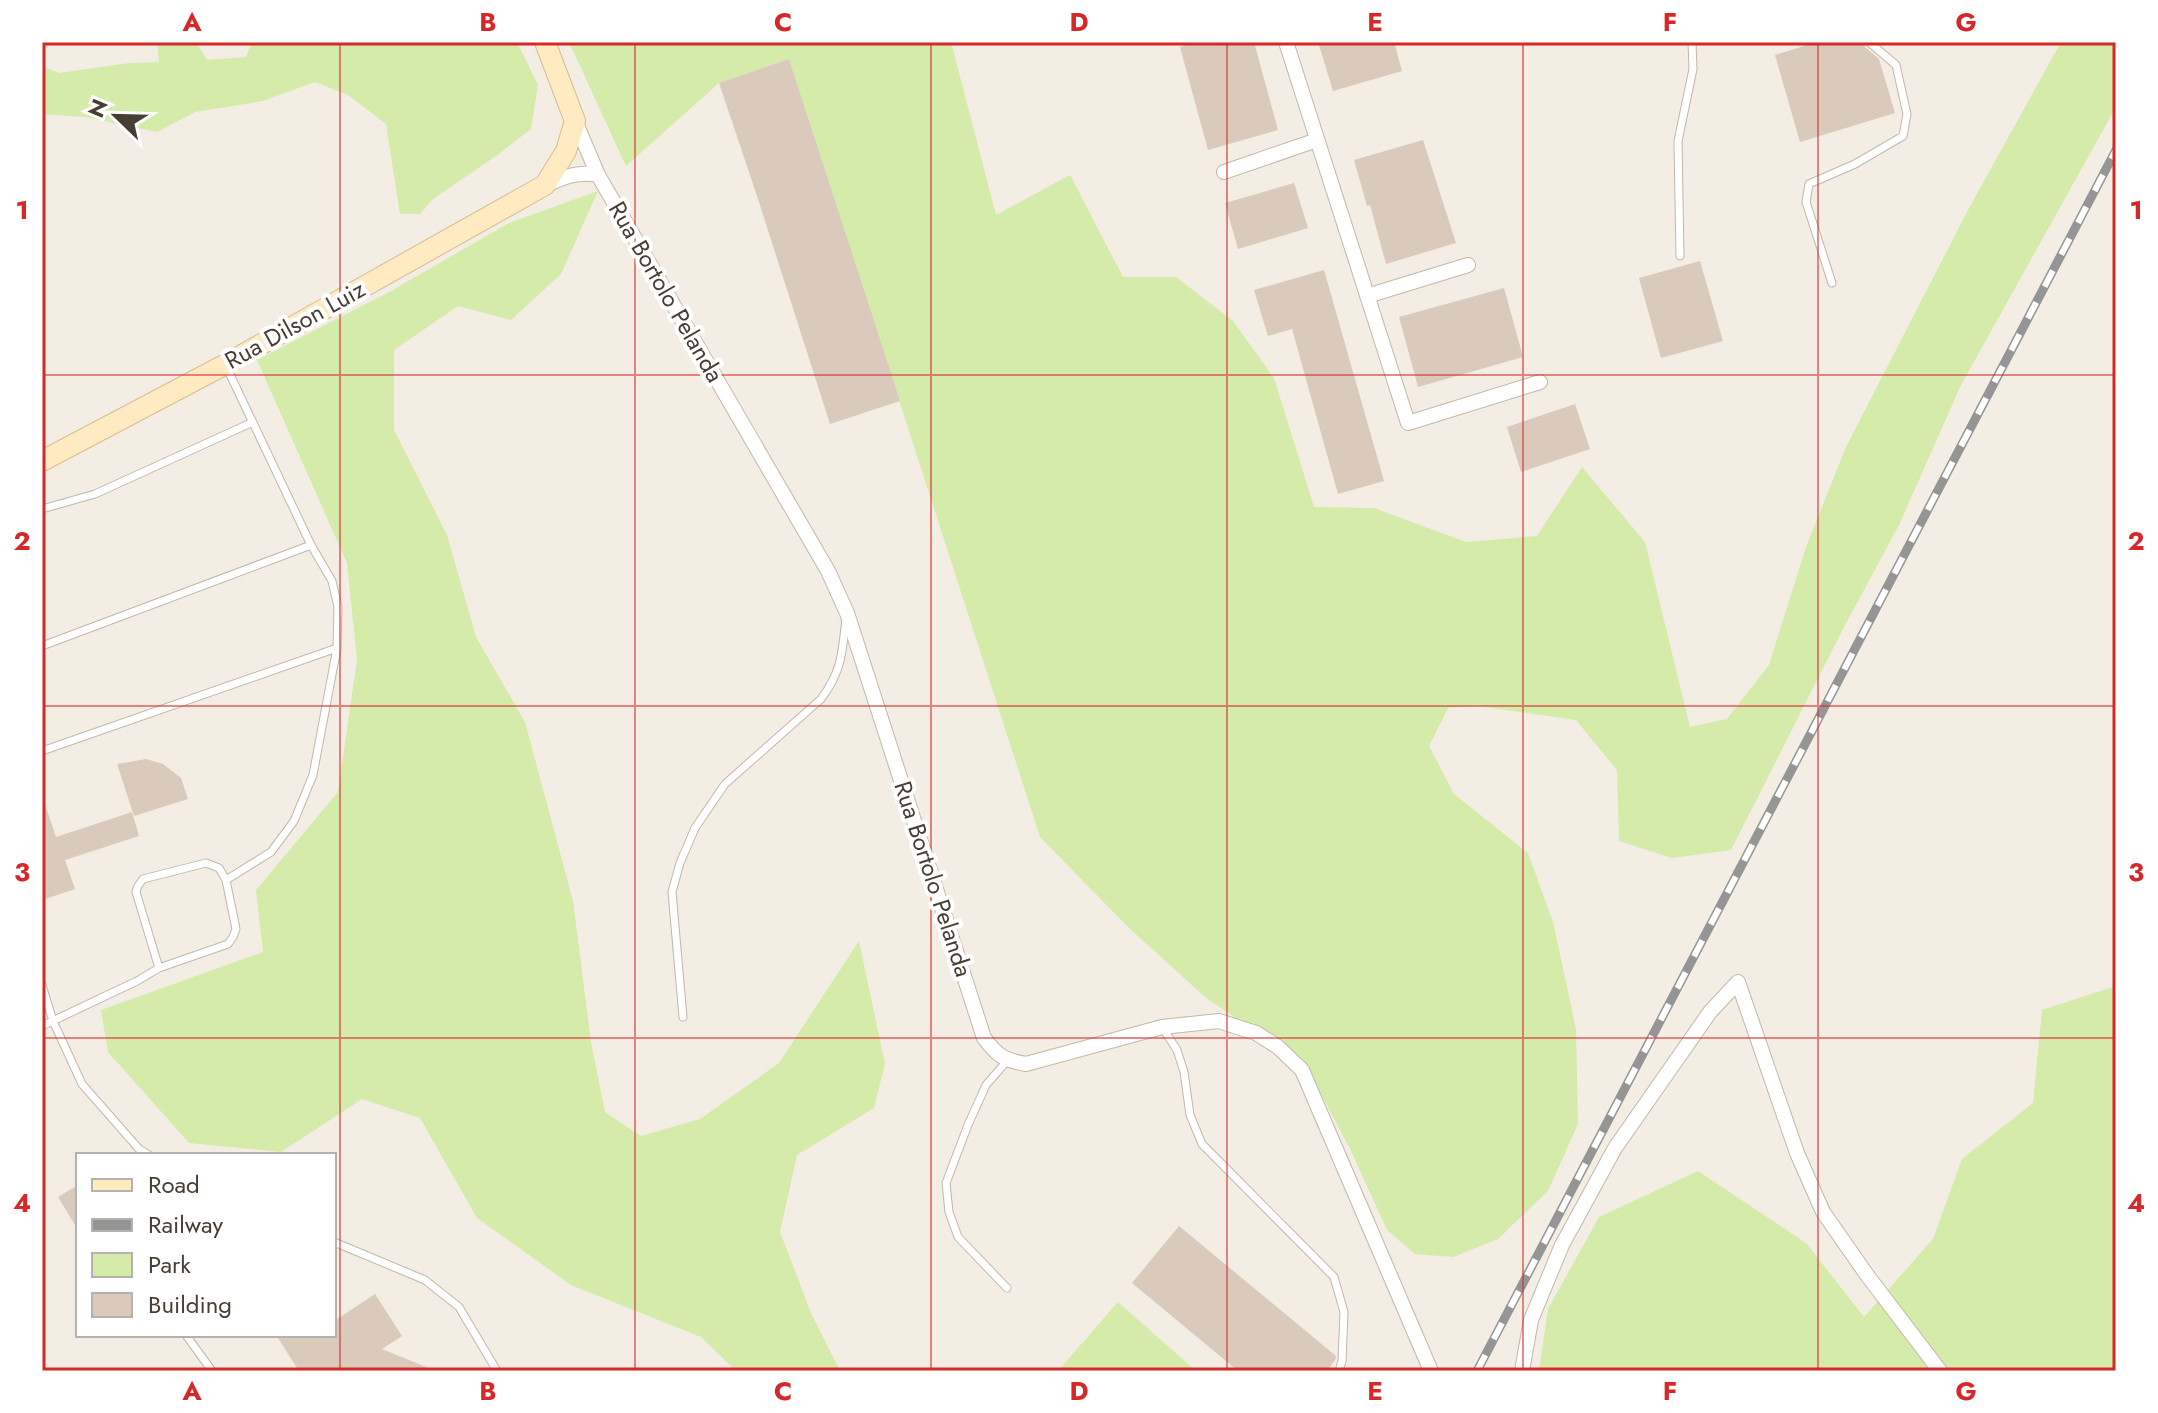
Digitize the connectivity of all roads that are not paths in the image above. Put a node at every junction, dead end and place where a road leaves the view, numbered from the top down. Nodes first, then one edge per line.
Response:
1 (545, 42) edge
2 (1286, 42) edge
3 (1692, 42) edge
4 (1869, 42) edge
5 (575, 121) junction
6 (1317, 140) junction
7 (1224, 172) dead end
8 (598, 175) junction
9 (545, 185) junction
10 (1680, 256) dead end
11 (1468, 265) dead end
12 (1832, 283) dead end
13 (1367, 296) junction
14 (226, 364) junction
15 (1540, 382) dead end
16 (253, 422) junction
17 (42, 461) edge
18 (42, 509) edge
19 (311, 545) junction
20 (847, 613) junction
21 (42, 646) edge
22 (337, 648) junction
23 (42, 751) edge
24 (226, 880) junction
25 (159, 968) junction
26 (42, 985) edge
27 (683, 1017) dead end
28 (53, 1021) junction
29 (42, 1026) edge
30 (1162, 1027) junction
31 (1007, 1061) junction
32 (146, 1153) edge
33 (336, 1243) edge
34 (1007, 1288) dead end
35 (187, 1337) edge
36 (494, 1370) edge
37 (1431, 1370) edge
38 (212, 1371) edge
39 (1339, 1371) edge
40 (1522, 1371) edge
41 (1940, 1371) edge

1 - 5 street, Rua Bortolo Pelanda
2 - 6 street
3 - 10 lane
4 - 12 lane
5 - 8 street, Rua Bortolo Pelanda
5 - 9 street
6 - 7 street
6 - 13 street
8 - 9 street
8 - 20 street, Rua Bortolo Pelanda
9 - 14 street, Rua Dilson Luiz
11 - 13 street
13 - 15 street
14 - 16 lane
14 - 17 street, Rua Dilson Luiz
16 - 18 lane
16 - 19 lane
19 - 21 lane
19 - 22 lane
20 - 27 lane
20 - 31 street, Rua Bortolo Pelanda
22 - 23 lane
22 - 24 lane
24 - 25 lane
24 - 25 lane
25 - 28 lane
26 - 28 lane
28 - 29 lane
28 - 32 lane
30 - 31 street
30 - 37 street
30 - 39 lane
31 - 34 lane
33 - 36 lane
35 - 38 lane
40 - 41 street

